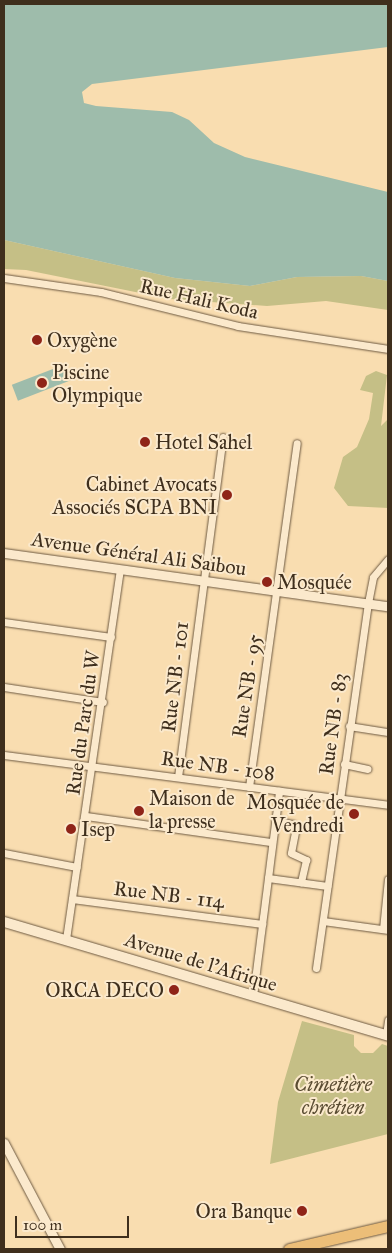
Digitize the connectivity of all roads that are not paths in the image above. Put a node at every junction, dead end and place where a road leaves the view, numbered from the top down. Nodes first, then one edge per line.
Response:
1 (4, 278) edge
2 (388, 349) edge
3 (223, 437) dead end
4 (297, 443) dead end
5 (4, 553) edge
6 (388, 559) edge
7 (120, 570) junction
8 (204, 580) junction
9 (278, 591) junction
10 (368, 603) junction
11 (388, 606) edge
12 (4, 622) edge
13 (111, 637) junction
14 (4, 687) edge
15 (103, 702) junction
16 (349, 726) junction
17 (388, 732) edge
18 (4, 755) edge
19 (344, 764) junction
20 (93, 766) junction
21 (366, 769) dead end
22 (178, 778) junction
23 (249, 787) junction
24 (278, 791) junction
25 (339, 799) junction
26 (388, 805) edge
27 (86, 816) junction
28 (275, 820) junction
29 (272, 842) junction
30 (4, 853) edge
31 (77, 867) junction
32 (268, 878) junction
33 (388, 879) edge
34 (301, 882) junction
35 (327, 886) junction
36 (72, 899) junction
37 (322, 921) junction
38 (4, 922) edge
39 (262, 924) junction
40 (386, 930) edge
41 (66, 939) junction
42 (316, 968) dead end
43 (253, 995) junction
44 (388, 1020) edge
45 (387, 1035) edge
46 (4, 1143) edge
47 (388, 1226) edge
48 (60, 1249) edge
49 (289, 1249) edge

1 - 2 street, Rue Hali Koda
3 - 8 street, Rue NB - 101
4 - 9 street, Rue NB - 95
5 - 7 street, Avenue Général Ali Saibou
6 - 10 street, Rue NB - 83
7 - 8 street, Avenue Général Ali Saibou
7 - 13 street, Rue du Parc du W
8 - 9 street, Avenue Général Ali Saibou
8 - 22 street, Rue NB - 101
9 - 10 street, Avenue Général Ali Saibou
9 - 23 street, Rue NB - 95
10 - 11 street, Avenue Général Ali Saibou
10 - 16 street, Rue NB - 83
12 - 13 street
13 - 15 street, Rue du Parc du W
14 - 15 street
15 - 20 street, Rue du Parc du W
16 - 17 street
16 - 19 street, Rue NB - 83
18 - 20 street, Rue NB - 108
19 - 21 street
19 - 25 street, Rue NB - 83
20 - 22 street, Rue NB - 108
20 - 27 street, Rue du Parc du W
22 - 23 street, Rue NB - 108
23 - 24 street, Rue NB - 108
24 - 25 street, Rue NB - 108
24 - 28 street
25 - 26 street, Rue NB - 108
25 - 35 street, Rue NB - 83
27 - 29 street
27 - 31 street, Rue du Parc du W
28 - 29 street
28 - 34 street
29 - 32 street
30 - 31 street
31 - 36 street, Rue du Parc du W
32 - 34 street
32 - 39 street
33 - 40 street
34 - 35 street
35 - 37 street, Rue NB - 83
36 - 39 street, Rue NB - 114
36 - 41 street, Rue du Parc du W
37 - 40 street
37 - 42 street, Rue NB - 83
38 - 41 main road, Avenue de l'Afrique
39 - 43 street
41 - 43 main road, Avenue de l'Afrique
43 - 45 main road, Avenue de l'Afrique
44 - 45 street
46 - 48 street
47 - 49 main road

